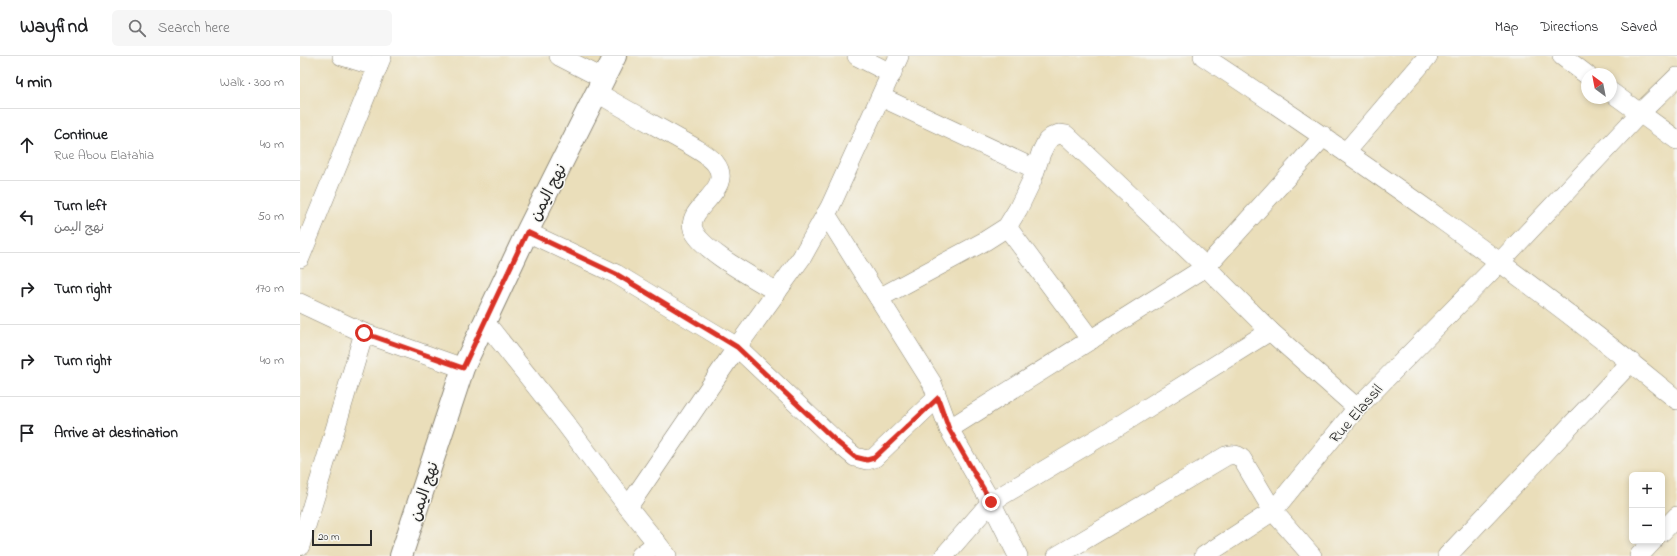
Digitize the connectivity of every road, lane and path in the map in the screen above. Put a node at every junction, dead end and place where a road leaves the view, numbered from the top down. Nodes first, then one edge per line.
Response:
1 (342, 56) edge
2 (559, 56) edge
3 (615, 56) edge
4 (857, 56) edge
5 (899, 56) edge
6 (1203, 56) edge
7 (1428, 56) edge
8 (380, 62) edge
9 (892, 74) junction
10 (1677, 77) edge
11 (600, 86) junction
12 (1617, 96) edge
13 (881, 97) junction
14 (1641, 112) junction
15 (1324, 136) junction
16 (1677, 140) edge
17 (1346, 152) junction
18 (1035, 169) junction
19 (826, 214) junction
20 (1007, 227) junction
21 (527, 232) junction
22 (301, 252) edge
23 (1500, 262) junction
24 (1206, 266) junction
25 (777, 292) junction
26 (879, 298) junction
27 (300, 303) edge
28 (485, 322) junction
29 (1270, 331) junction
30 (364, 333) junction
31 (1091, 340) junction
32 (737, 347) junction
33 (1631, 362) junction
34 (463, 368) junction
35 (938, 398) junction
36 (1677, 400) edge
37 (1357, 408) junction
38 (949, 429) junction
39 (991, 502) junction
40 (628, 507) junction
41 (1273, 511) junction
42 (1677, 516) edge
43 (1665, 529) edge
44 (1650, 544) edge
45 (300, 546) edge
46 (662, 550) edge
47 (401, 556) edge
48 (640, 556) edge
49 (944, 556) edge
50 (1018, 556) edge
51 (1058, 556) edge
52 (1204, 556) edge
53 (1312, 556) edge
54 (1447, 556) edge
55 (1639, 556) edge

1 - 8 street
2 - 11 street
3 - 11 street, نهج اليمن
4 - 9 street
5 - 9 street
6 - 15 street
7 - 17 street
8 - 22 street
9 - 13 street
10 - 14 street, Rue Elassil
11 - 21 street, نهج اليمن
11 - 25 street
12 - 14 street
13 - 18 street
13 - 19 street
14 - 16 street
14 - 23 street, Rue Elassil
15 - 17 street
15 - 24 street
17 - 23 street
18 - 20 street
18 - 24 street
19 - 25 street
19 - 26 street
20 - 26 street
20 - 31 street
21 - 28 street, نهج اليمن
21 - 32 street
23 - 33 street
23 - 37 street, Rue Elassil
24 - 29 street
24 - 31 street
25 - 32 street
26 - 35 street
27 - 30 street
28 - 34 street, نهج اليمن
28 - 40 street
29 - 37 street
29 - 39 street
30 - 34 street
30 - 45 street
31 - 38 street
32 - 35 street
32 - 40 street
33 - 36 street
33 - 54 street
34 - 47 street, نهج اليمن
35 - 38 street
37 - 41 street, Rue Elassil
38 - 39 street
39 - 49 street
39 - 50 street
40 - 46 street
41 - 51 street
41 - 52 street, Rue Elassil
41 - 53 street
42 - 43 street
44 - 55 street
46 - 48 street

